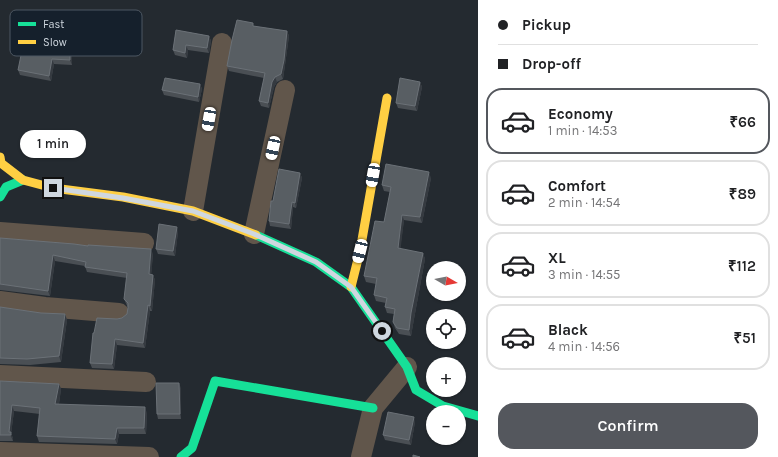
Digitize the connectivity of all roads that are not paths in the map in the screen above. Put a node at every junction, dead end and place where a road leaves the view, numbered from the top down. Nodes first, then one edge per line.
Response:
1 (222, 43) dead end
2 (285, 90) dead end
3 (387, 98) dead end
4 (0, 161) edge
5 (23, 180) junction
6 (0, 196) edge
7 (193, 211) junction
8 (0, 232) edge
9 (254, 234) junction
10 (144, 243) dead end
11 (351, 287) junction
12 (0, 301) edge
13 (119, 313) dead end
14 (407, 367) junction
15 (0, 375) edge
16 (146, 382) dead end
17 (373, 408) junction
18 (478, 416) edge
19 (0, 452) edge
20 (104, 456) edge
21 (149, 457) edge
22 (181, 457) edge
23 (361, 457) edge

1 - 7 street
2 - 9 street
3 - 11 main road
4 - 5 main road
5 - 6 main road
5 - 7 main road
7 - 9 main road
8 - 10 street
9 - 11 main road
11 - 14 main road
12 - 13 street
14 - 17 street
14 - 18 main road
15 - 16 street
17 - 22 main road
17 - 23 street
19 - 20 street
20 - 21 street

